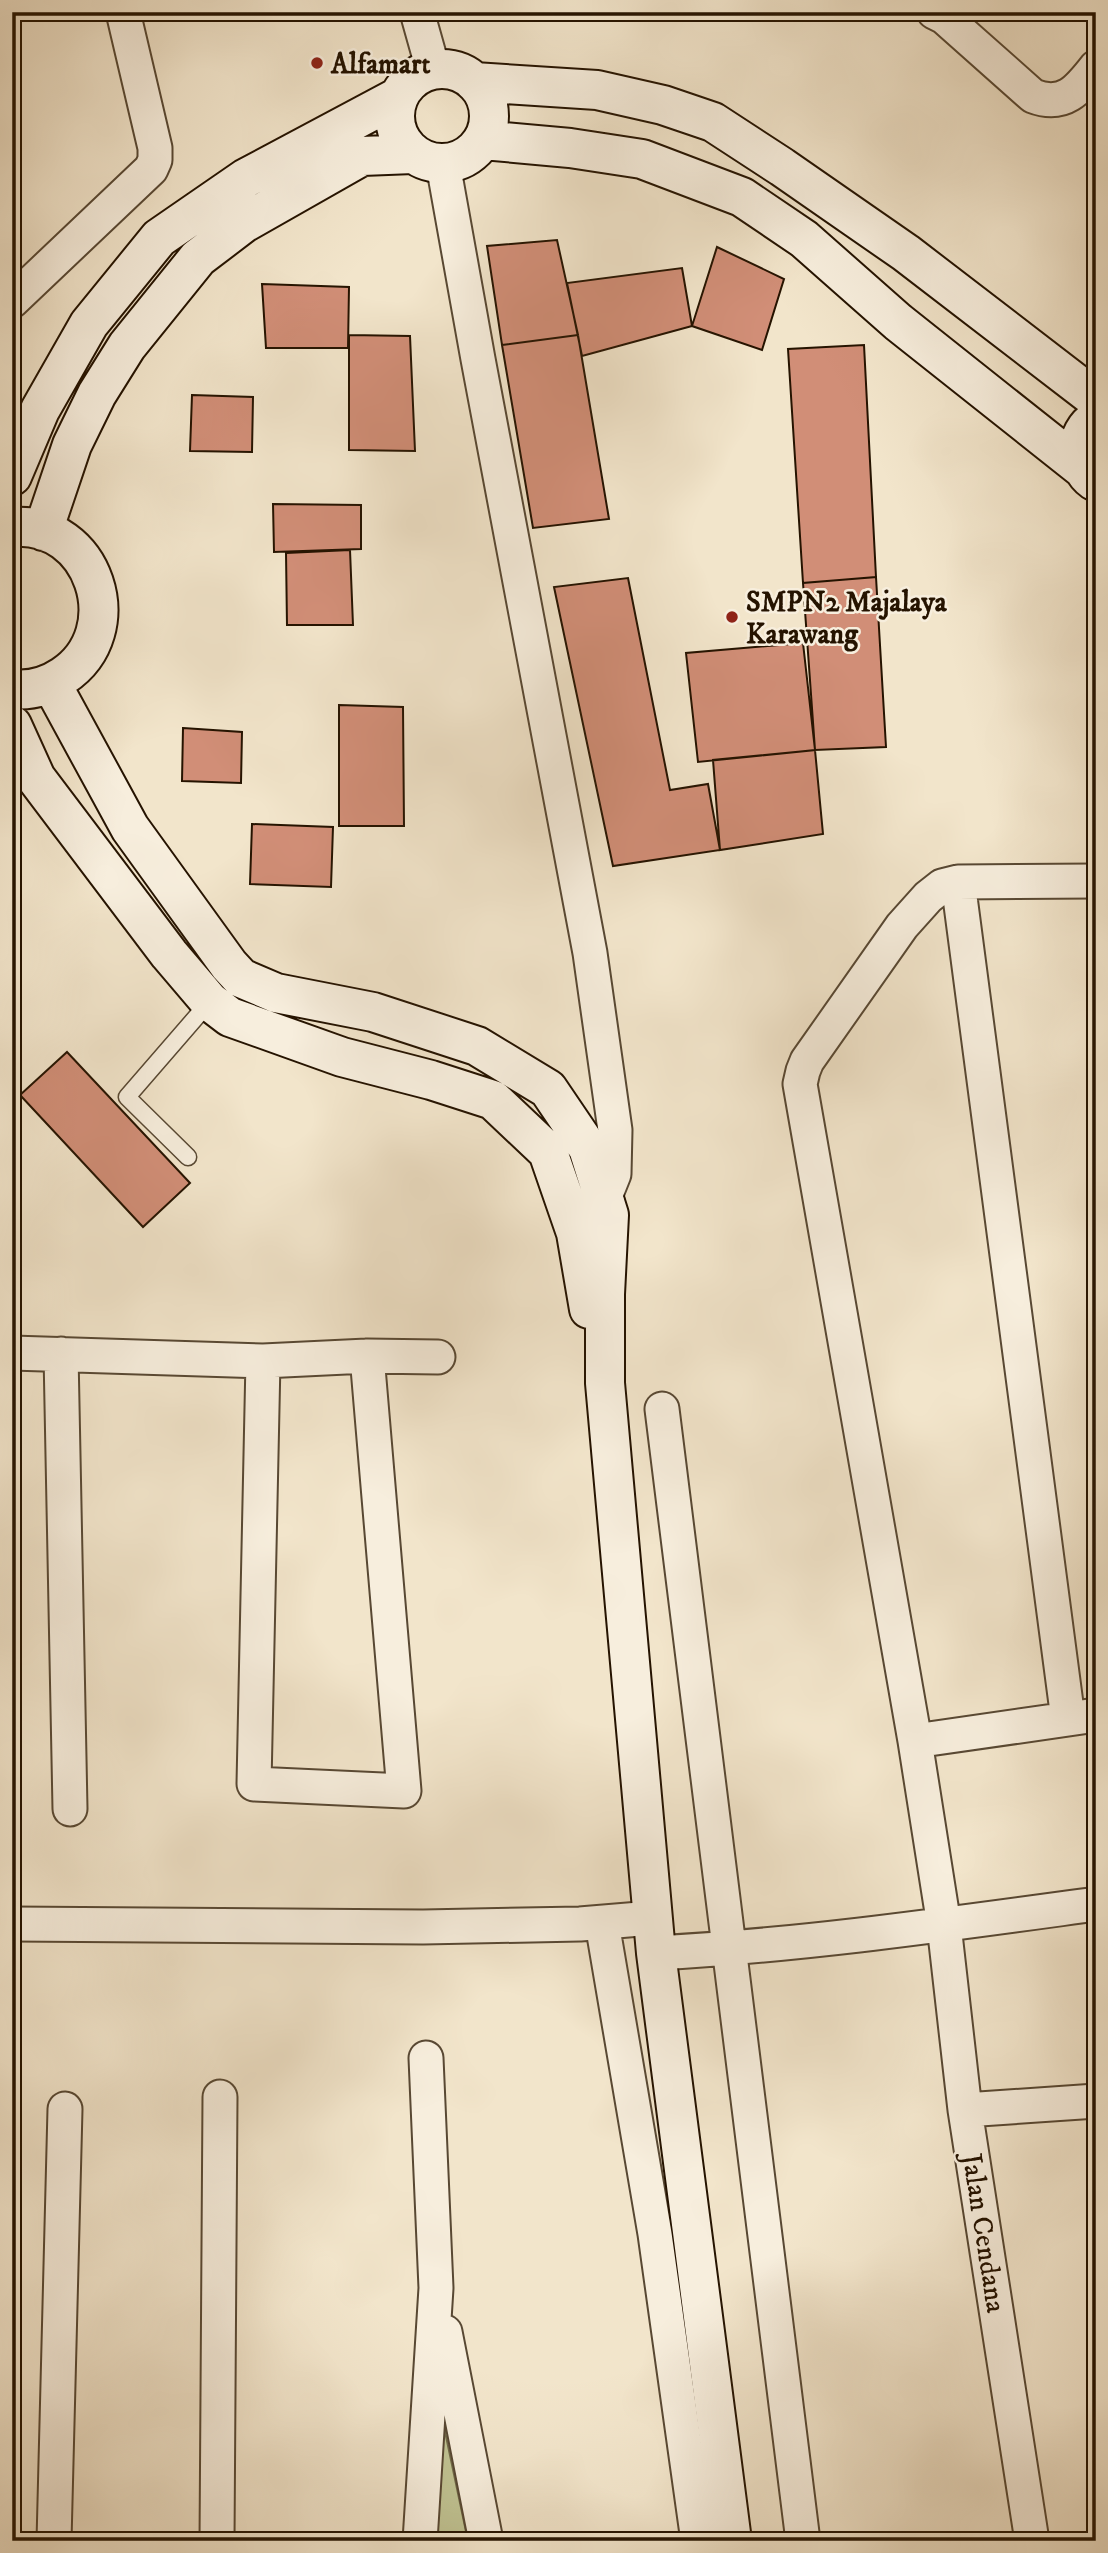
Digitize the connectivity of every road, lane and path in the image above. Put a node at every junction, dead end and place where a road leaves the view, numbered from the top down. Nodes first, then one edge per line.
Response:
1 (123, 12) edge
2 (416, 12) edge
3 (949, 14) edge
4 (1096, 67) edge
5 (433, 69) junction
6 (474, 82) junction
7 (398, 97) junction
8 (483, 139) junction
9 (428, 159) junction
10 (12, 301) edge
11 (1096, 399) edge
12 (1096, 419) edge
13 (1089, 475) edge
14 (12, 476) edge
15 (28, 529) edge
16 (51, 683) junction
17 (12, 689) edge
18 (12, 725) edge
19 (1096, 881) edge
20 (958, 882) junction
21 (225, 990) junction
22 (188, 1157) dead end
23 (610, 1215) junction
24 (12, 1353) edge
25 (61, 1354) junction
26 (367, 1356) junction
27 (438, 1357) dead end
28 (263, 1361) junction
29 (605, 1383) junction
30 (662, 1409) dead end
31 (1082, 1717) edge
32 (915, 1741) junction
33 (70, 1809) dead end
34 (1096, 1904) edge
35 (602, 1923) junction
36 (12, 1924) edge
37 (944, 1925) junction
38 (654, 1935) junction
39 (730, 1949) junction
40 (426, 2058) dead end
41 (220, 2097) dead end
42 (1096, 2101) edge
43 (65, 2109) dead end
44 (965, 2110) junction
45 (436, 2288) junction
46 (54, 2541) edge
47 (217, 2541) edge
48 (420, 2541) edge
49 (486, 2541) edge
50 (698, 2541) edge
51 (732, 2541) edge
52 (803, 2541) edge
53 (1032, 2541) edge

1 - 10 street
2 - 5 street
3 - 4 street
5 - 6 street
5 - 7 street
6 - 8 street
6 - 11 street
7 - 9 street
7 - 14 street
8 - 9 street
8 - 13 street
9 - 15 street
9 - 23 street
12 - 13 street
15 - 16 street
16 - 17 street
16 - 21 street
18 - 21 street
19 - 20 street
20 - 31 street
20 - 32 street, Jalan Cendana
21 - 22 lane
21 - 23 street
21 - 29 street
23 - 29 street
24 - 25 street
25 - 28 street
25 - 33 street
26 - 27 street
26 - 28 street
26 - 28 street
29 - 38 street
30 - 39 street
31 - 32 street
32 - 37 street, Jalan Cendana
34 - 37 street
35 - 36 street
35 - 38 street
35 - 50 street
37 - 39 street
37 - 44 street, Jalan Cendana
38 - 39 street
38 - 51 street
39 - 52 street
40 - 45 street
41 - 47 street
42 - 44 street
43 - 46 street
44 - 53 street, Jalan Cendana
45 - 48 street
45 - 49 street

